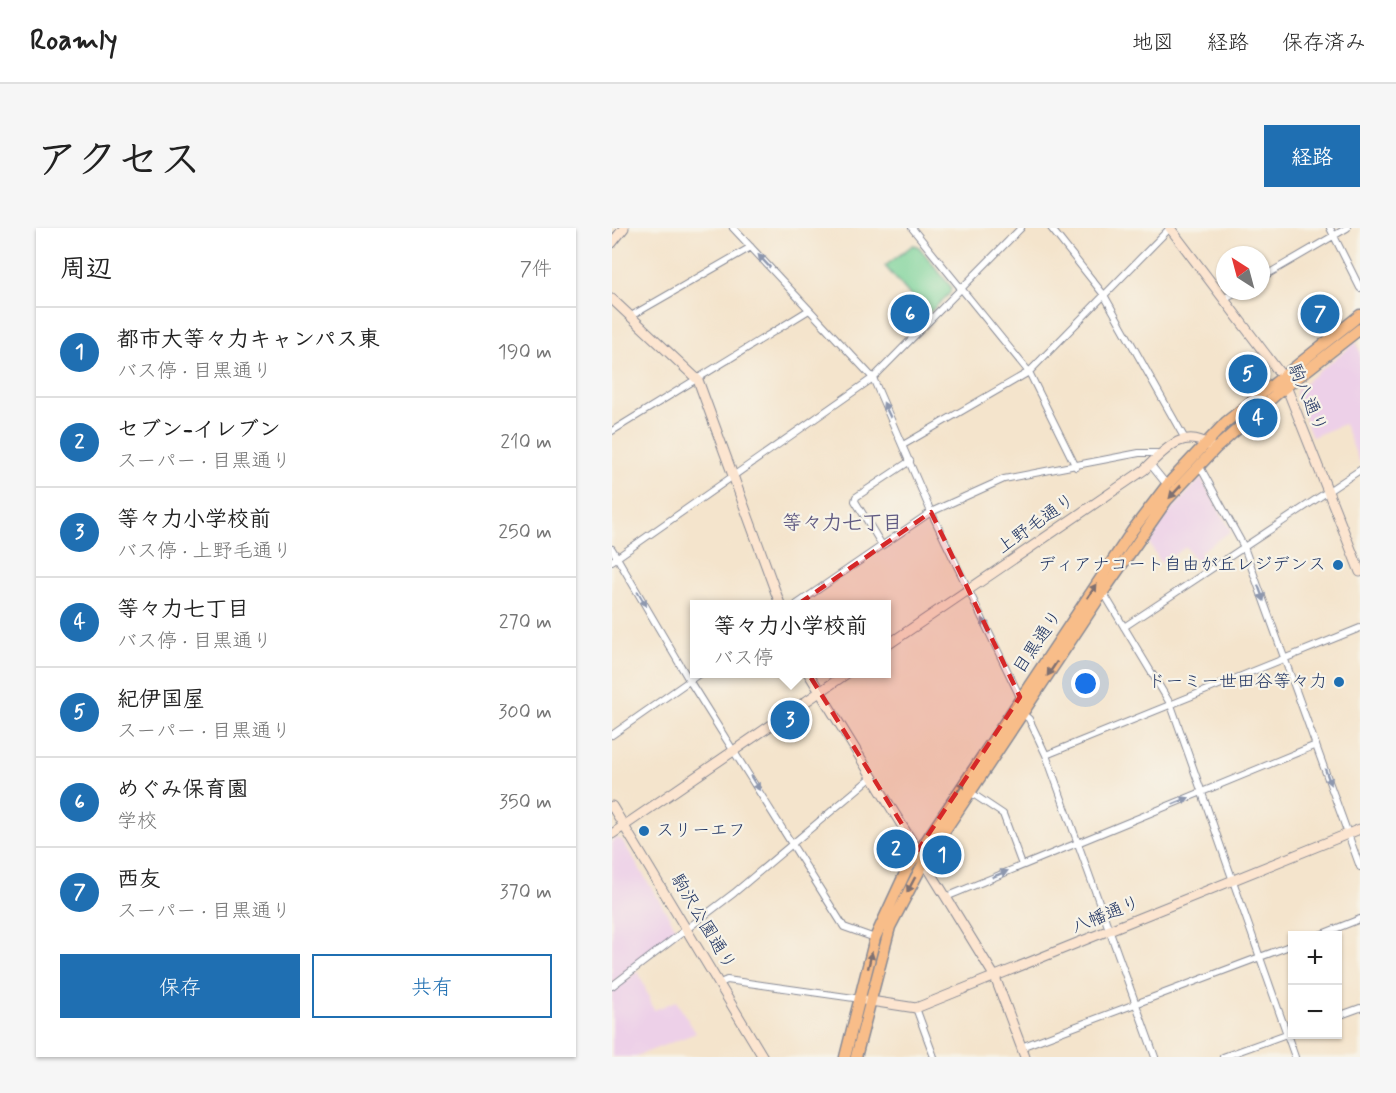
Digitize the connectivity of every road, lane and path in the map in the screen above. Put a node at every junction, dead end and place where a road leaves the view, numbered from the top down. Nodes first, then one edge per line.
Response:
1 (624, 228) edge
2 (733, 228) edge
3 (912, 228) edge
4 (1022, 228) edge
5 (1051, 228) edge
6 (1170, 228) edge
7 (1330, 228) edge
8 (1347, 228) edge
9 (1334, 236) junction
10 (612, 243) edge
11 (751, 247) junction
12 (1270, 273) edge
13 (1216, 287) edge
14 (1360, 288) edge
15 (962, 289) junction
16 (1104, 295) junction
17 (612, 299) edge
18 (1226, 300) edge
19 (809, 310) junction
20 (1360, 315) edge
21 (631, 316) junction
22 (1360, 329) edge
23 (1029, 372) junction
24 (873, 378) junction
25 (698, 380) junction
26 (1284, 381) junction
27 (612, 432) edge
28 (1185, 439) junction
29 (903, 445) junction
30 (1210, 446) junction
31 (1159, 453) junction
32 (910, 461) junction
33 (1150, 464) junction
34 (1199, 465) junction
35 (1076, 467) junction
36 (1360, 470) edge
37 (734, 475) junction
38 (1167, 485) junction
39 (1328, 491) junction
40 (931, 512) junction
41 (882, 545) junction
42 (1244, 547) junction
43 (612, 549) edge
44 (615, 559) edge
45 (1360, 572) edge
46 (969, 590) junction
47 (1103, 592) junction
48 (779, 600) edge
49 (803, 600) edge
50 (1125, 627) junction
51 (1360, 628) edge
52 (891, 643) edge
53 (1285, 658) junction
54 (692, 678) edge
55 (811, 678) edge
56 (840, 678) edge
57 (689, 680) junction
58 (819, 692) junction
59 (1020, 697) junction
60 (1171, 705) junction
61 (1022, 713) junction
62 (612, 735) edge
63 (1316, 745) junction
64 (734, 750) junction
65 (1046, 755) junction
66 (872, 777) junction
67 (970, 792) junction
68 (1201, 792) junction
69 (612, 806) edge
70 (624, 826) junction
71 (1360, 829) edge
72 (612, 834) edge
73 (1348, 834) junction
74 (792, 843) junction
75 (1078, 843) junction
76 (918, 850) junction
77 (924, 862) junction
78 (1022, 865) junction
79 (1360, 867) edge
80 (1233, 881) junction
81 (946, 897) junction
82 (1360, 919) edge
83 (688, 929) junction
84 (1110, 931) junction
85 (1330, 931) edge
86 (875, 938) junction
87 (1288, 947) edge
88 (1260, 957) junction
89 (995, 977) junction
90 (720, 983) junction
91 (612, 986) edge
92 (866, 1000) junction
93 (1136, 1004) junction
94 (916, 1008) junction
95 (1360, 1008) edge
96 (1342, 1015) edge
97 (1288, 1028) edge
98 (1288, 1034) edge
99 (1292, 1039) edge
100 (1022, 1047) junction
101 (763, 1057) edge
102 (845, 1057) edge
103 (856, 1057) edge
104 (934, 1057) edge
105 (1025, 1057) edge
106 (1155, 1057) edge
107 (1223, 1057) edge
108 (1296, 1057) edge

1 - 10 street
2 - 11 street
3 - 15 street
4 - 15 street
5 - 16 street
6 - 13 street, 駒八通り
6 - 16 street
7 - 9 street
8 - 9 street
9 - 12 street
9 - 14 street
19 -> 11 street
11 - 21 street
15 - 23 street
15 - 24 street
16 - 23 street
16 - 28 street
17 - 21 street
18 - 26 street, 駒八通り
19 - 24 street
19 - 25 street
20 - 26 main road, 目黒通り
21 - 25 street
22 - 26 main road, 目黒通り
23 - 29 street
23 - 35 street
29 -> 24 street
24 - 37 street
25 - 27 street
25 - 37 street
26 - 30 main road, 目黒通り
26 - 39 street, 駒八通り
28 - 30 street
28 - 31 street, 上野毛通り
29 - 32 street
30 - 34 main road, 目黒通り
30 - 38 main road, 目黒通り
31 - 33 street, 上野毛通り
31 - 35 street
32 - 40 street
32 - 41 street
33 - 38 street
33 - 46 street, 上野毛通り
34 - 42 street
34 -> 47 main road, 目黒通り
35 - 40 street
36 - 39 street
37 - 44 street
37 - 48 street
59 -> 38 main road, 目黒通り
39 - 42 street
39 - 45 street, 駒八通り
40 - 41 street
40 - 46 street
41 - 49 street
42 - 50 street
42 -> 53 street
43 - 44 street
44 -> 57 street
46 - 52 street, 上野毛通り
59 -> 46 street
47 - 50 street
47 -> 61 main road, 目黒通り
50 - 60 street
51 - 53 street
53 - 60 street
53 - 63 street
54 - 57 street
55 - 58 street
56 - 58 street
57 - 62 street
57 - 64 street
58 - 64 street
58 - 66 street
76 -> 59 main road, 目黒通り
60 - 65 street
60 - 68 street
61 - 65 street
61 - 67 main road, 目黒通り
63 - 68 street
63 -> 73 street
64 - 70 street
64 -> 74 street
65 - 75 street
66 - 74 street
66 - 76 street
67 - 77 main road, 目黒通り
67 - 78 street
75 -> 68 street
68 - 80 street
69 - 70 street, 駒沢公園通り
70 - 72 street
70 - 83 street, 駒沢公園通り
71 - 73 street, 八幡通り
73 - 79 street
73 - 80 street, 八幡通り
74 - 83 street
74 - 86 street
75 - 78 street
75 - 84 street
76 - 77 street
76 - 86 main road, 目黒通り
77 - 81 street
77 -> 92 main road, 目黒通り
81 -> 78 street
80 - 84 street, 八幡通り
80 - 88 street
81 - 89 street
82 - 85 street
83 - 90 street, 駒沢公園通り
83 - 91 street
84 - 89 street, 八幡通り
84 - 93 street
92 -> 86 main road, 目黒通り
87 - 88 street
88 - 93 street
88 - 97 street
89 - 94 street, 八幡通り
89 - 100 street
90 - 92 street
90 - 101 street, 駒沢公園通り
92 - 94 street
92 - 102 main road, 目黒通り
92 - 103 main road, 目黒通り
93 - 100 street
93 - 106 street
94 - 104 street
95 - 96 street
98 - 107 street
99 - 108 street
100 - 105 street

